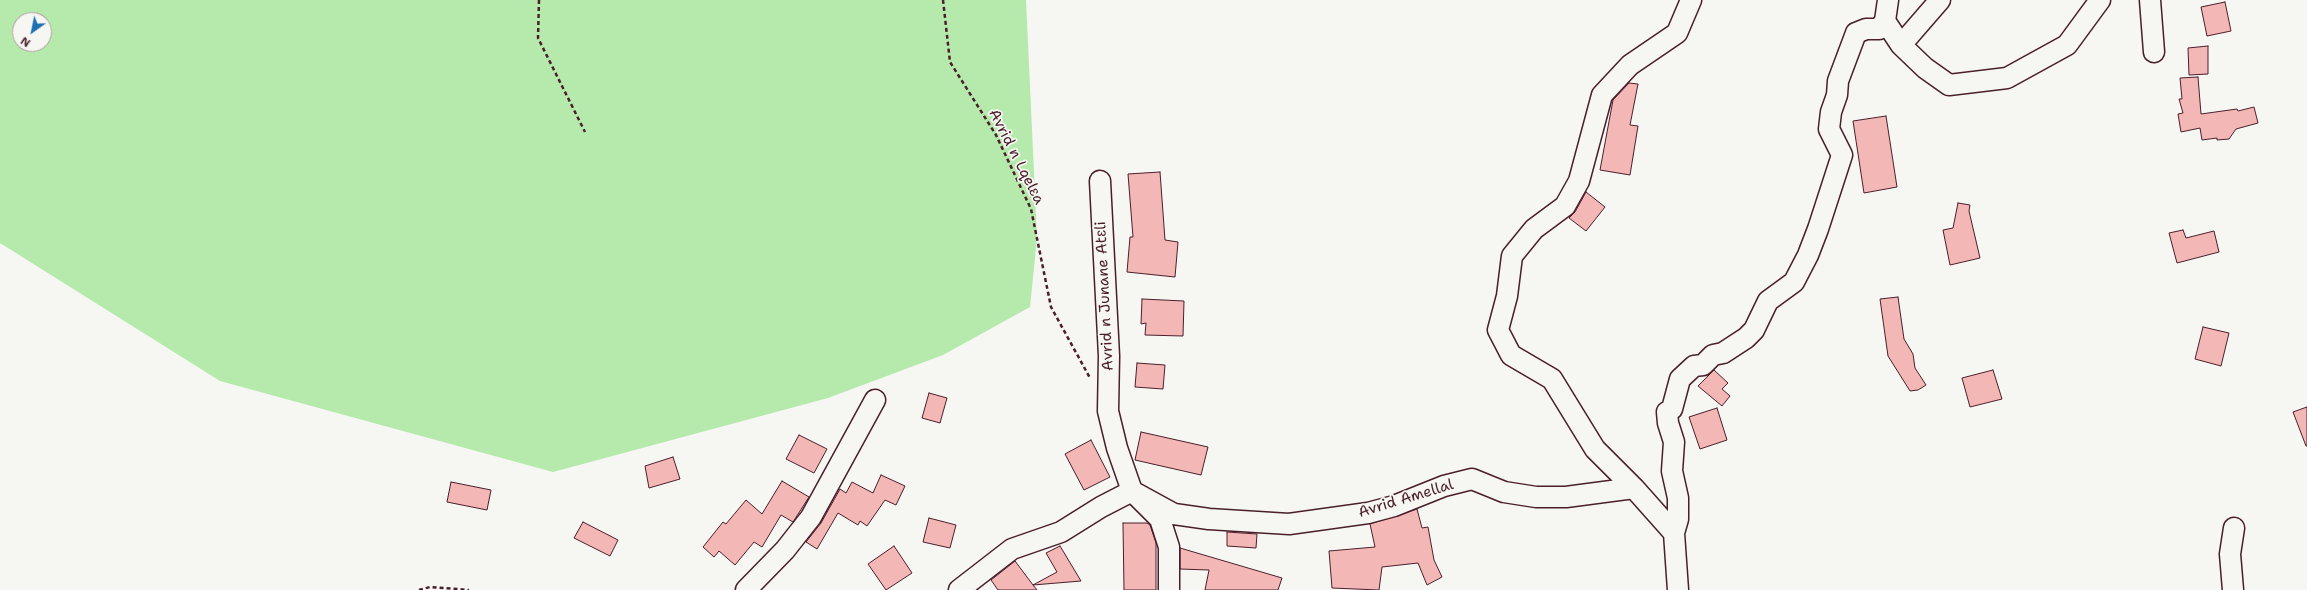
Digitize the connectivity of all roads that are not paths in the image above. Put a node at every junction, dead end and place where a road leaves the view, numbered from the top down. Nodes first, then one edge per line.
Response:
1 (1690, 0) edge
2 (1888, 0) edge
3 (1940, 0) edge
4 (2100, 0) edge
5 (2150, 0) edge
6 (1885, 21) junction
7 (1901, 45) junction
8 (2154, 52) dead end
9 (1100, 181) dead end
10 (876, 400) dead end
11 (1634, 488) junction
12 (1132, 491) junction
13 (2234, 528) dead end
14 (1674, 533) junction
15 (746, 590) edge
16 (959, 590) edge
17 (1169, 590) edge
18 (1678, 590) edge
19 (2233, 590) edge

1 - 11 street
2 - 6 street
3 - 7 street
4 - 7 street
5 - 8 street
6 - 7 street
6 - 14 street
9 - 12 street, Avrid n Junane Atɛli
10 - 15 street
11 - 12 street, Avrid Amellal
11 - 14 street
12 - 16 street
12 - 17 street
13 - 19 street
14 - 18 street

